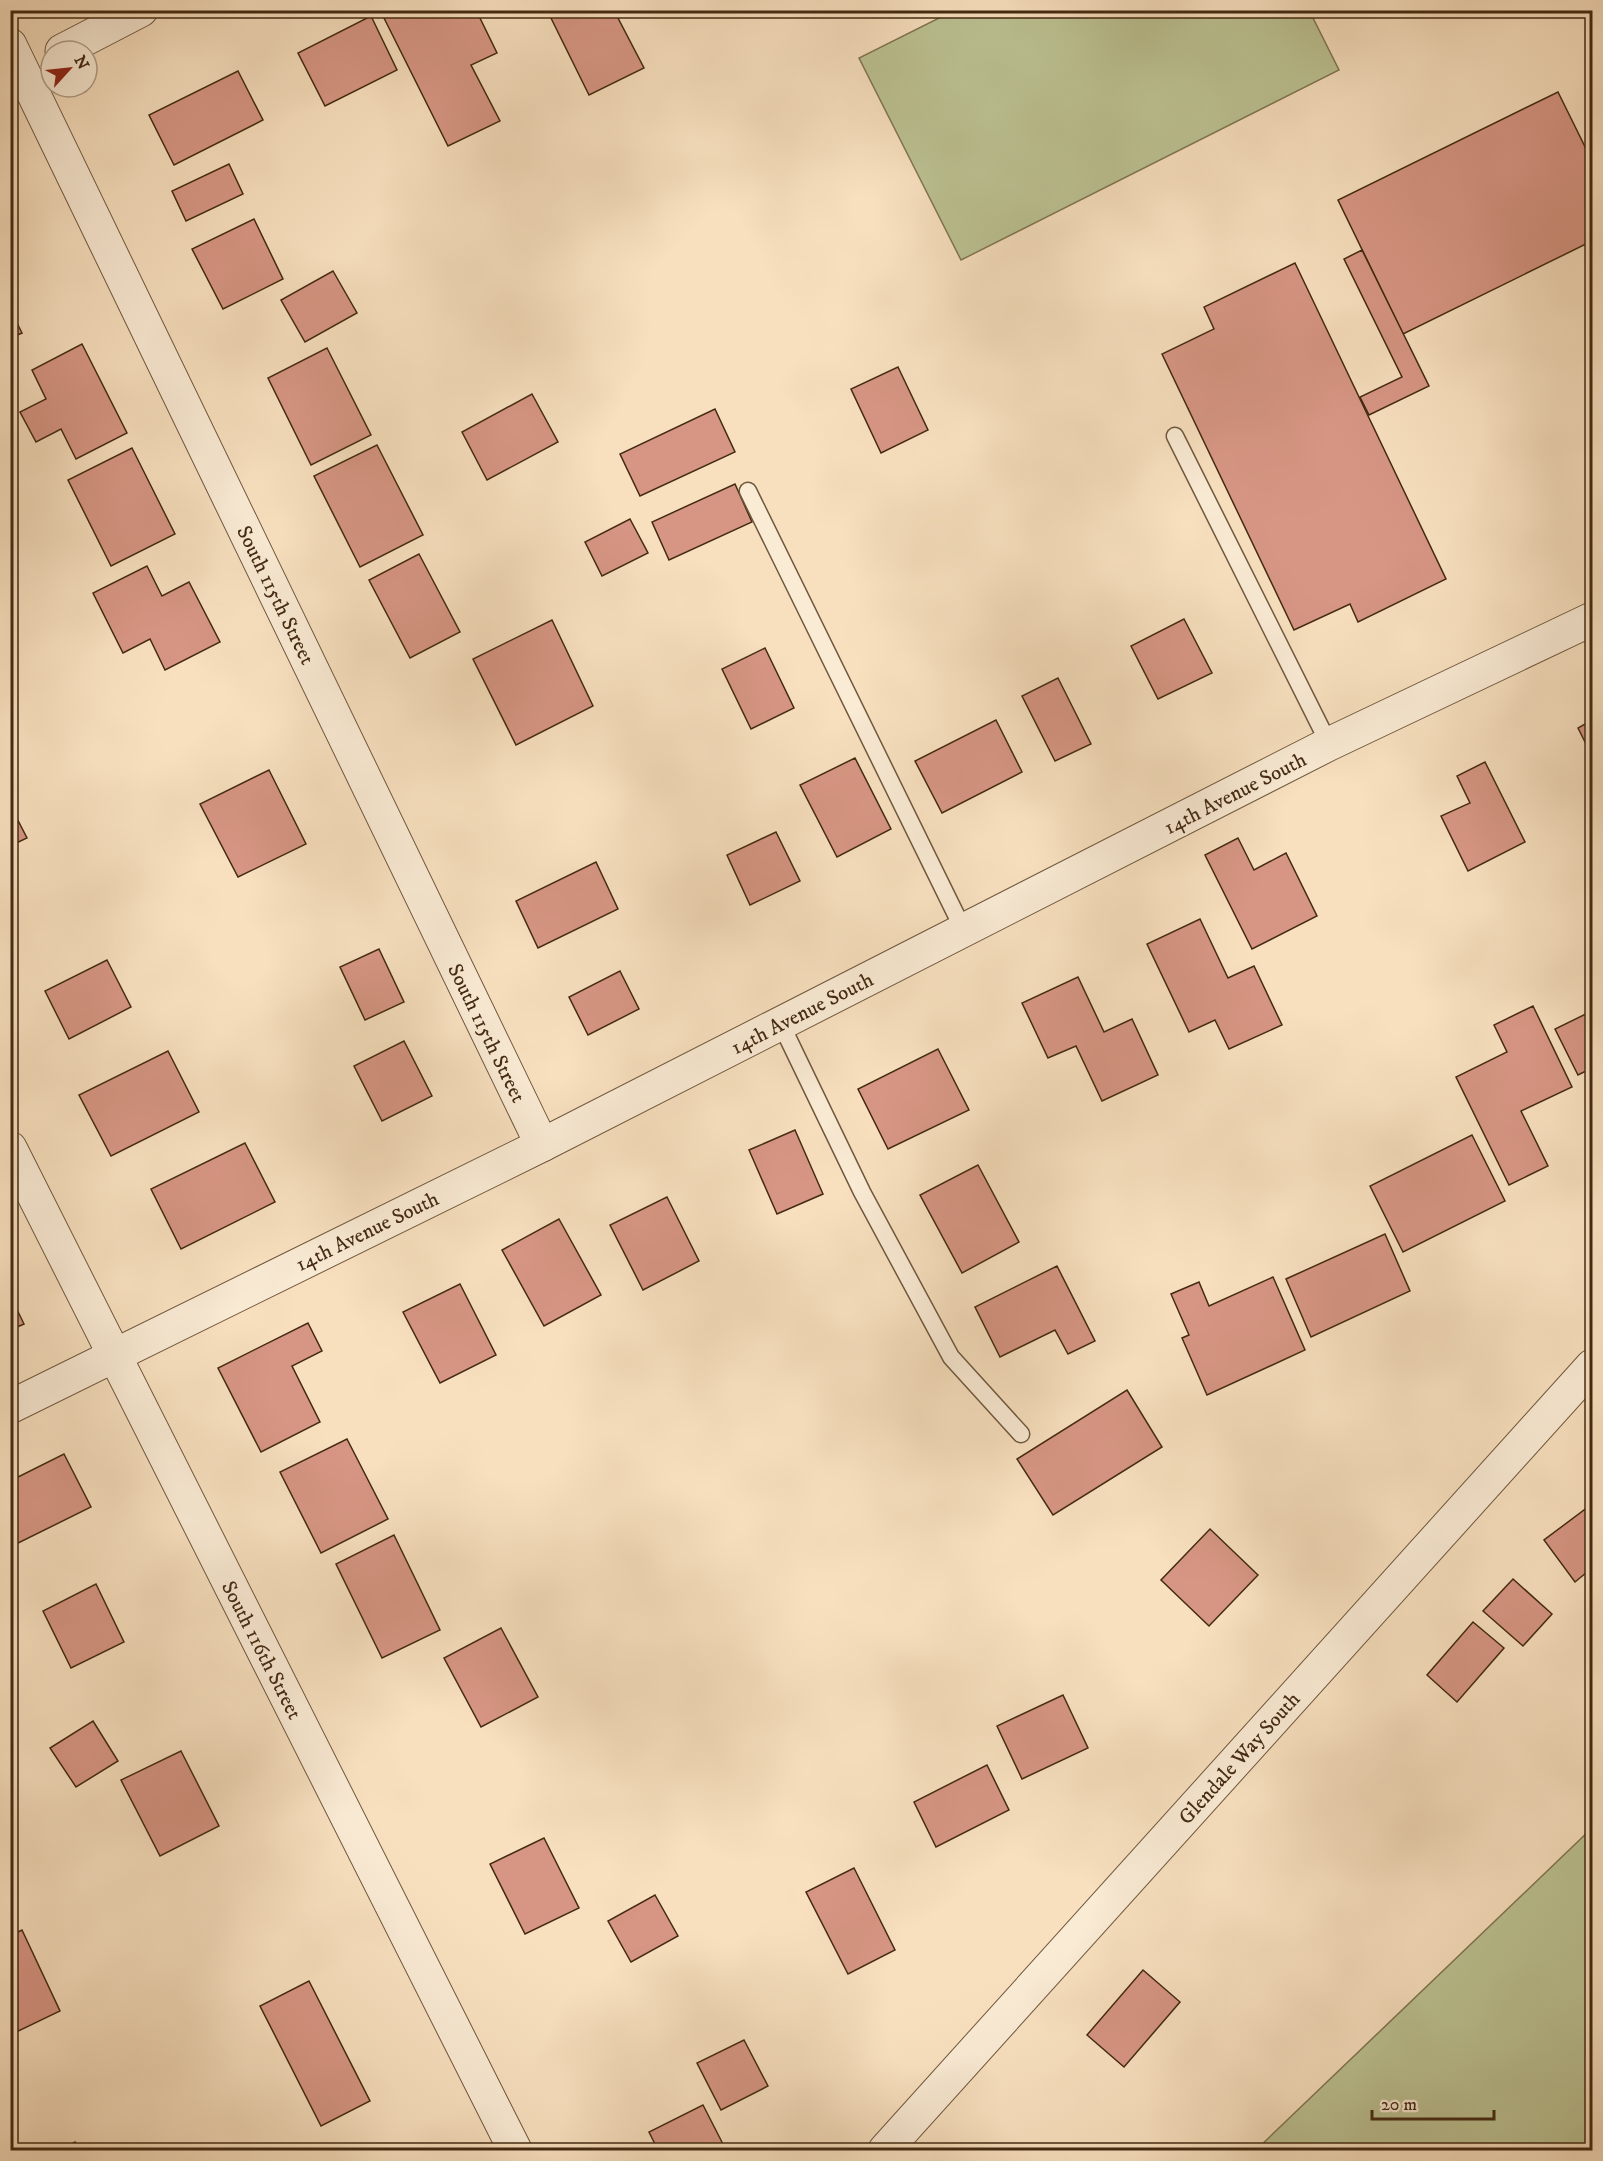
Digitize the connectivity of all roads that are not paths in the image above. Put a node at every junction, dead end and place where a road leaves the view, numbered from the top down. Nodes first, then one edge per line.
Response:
1 (141, 10) edge
2 (85, 39) edge
3 (24, 62) edge
4 (1175, 436) dead end
5 (748, 491) dead end
6 (1593, 620) edge
7 (1329, 744) junction
8 (964, 931) junction
9 (781, 1023) junction
10 (542, 1145) junction
11 (10, 1148) edge
12 (114, 1357) junction
13 (1593, 1366) edge
14 (10, 1407) edge
15 (1021, 1434) dead end
16 (515, 2151) edge
17 (885, 2151) edge

1 - 2 street
3 - 10 street, South 115th Street
4 - 7 lane
5 - 8 lane
6 - 7 street, 14th Avenue South
7 - 8 street, 14th Avenue South
8 - 9 street, 14th Avenue South
9 - 10 street, 14th Avenue South
9 - 15 lane
10 - 12 street, 14th Avenue South
11 - 12 street, South 116th Street
12 - 14 street, 14th Avenue South
12 - 16 street, South 116th Street
13 - 17 street, Glendale Way South

